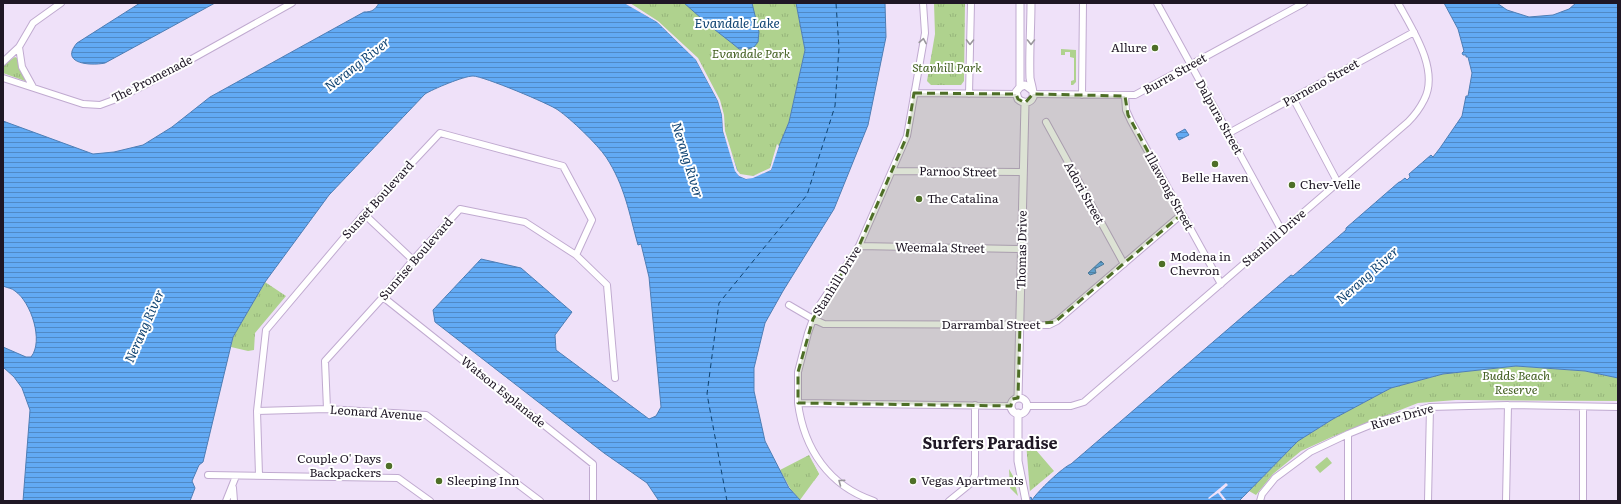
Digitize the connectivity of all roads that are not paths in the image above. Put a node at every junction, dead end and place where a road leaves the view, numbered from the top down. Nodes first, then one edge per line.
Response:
1 (61, 3) edge
2 (292, 3) edge
3 (924, 3) edge
4 (971, 3) edge
5 (1020, 3) edge
6 (1031, 3) edge
7 (1083, 3) edge
8 (1157, 3) edge
9 (1304, 3) edge
10 (1398, 3) edge
11 (1414, 32) junction
12 (19, 47) junction
13 (3, 62) edge
14 (1190, 65) junction
15 (3, 78) edge
16 (1020, 87) junction
17 (33, 88) junction
18 (1032, 92) junction
19 (914, 93) junction
20 (969, 94) junction
21 (1016, 94) junction
22 (1082, 95) junction
23 (1124, 96) junction
24 (1293, 98) junction
25 (1025, 103) junction
26 (1046, 122) dead end
27 (1229, 133) junction
28 (893, 171) junction
29 (1023, 172) junction
30 (1338, 183) junction
31 (364, 214) junction
32 (1182, 214) junction
33 (1282, 231) junction
34 (859, 246) junction
35 (1021, 249) junction
36 (576, 255) junction
37 (413, 260) junction
38 (1124, 264) junction
39 (1221, 284) junction
40 (384, 297) junction
41 (789, 305) dead end
42 (813, 319) junction
43 (1020, 325) junction
44 (615, 378) dead end
45 (1018, 398) junction
46 (798, 403) junction
47 (975, 405) junction
48 (1508, 405) junction
49 (1011, 406) junction
50 (1026, 406) junction
51 (1430, 407) junction
52 (1583, 407) junction
53 (1618, 407) edge
54 (327, 409) junction
55 (256, 411) junction
56 (1018, 413) junction
57 (1348, 434) junction
58 (208, 475) dead end
59 (258, 475) junction
60 (236, 476) junction
61 (233, 484) junction
62 (1026, 499) edge
63 (226, 501) edge
64 (234, 501) edge
65 (430, 501) edge
66 (540, 501) edge
67 (593, 501) edge
68 (874, 501) edge
69 (949, 501) edge
70 (1260, 501) edge
71 (1348, 501) edge
72 (1428, 501) edge
73 (1506, 501) edge
74 (1583, 501) edge

1 - 12 street
2 - 17 street, The Promenade
19 -> 3 street, Stanhill Drive
4 -> 20 street
5 - 16 main road
6 -> 18 main road
7 - 22 street
8 - 14 street, Dalpura Street
9 - 14 street, Burra Street
10 - 11 street, Stanhill Drive
11 - 24 street, Parneno Street
11 - 30 street, Stanhill Drive
12 - 13 street
12 - 17 street
14 - 23 street, Burra Street
14 - 27 street, Dalpura Street
15 - 17 street, The Promenade
16 - 18 main road
16 - 21 main road
18 - 22 street, Burra Street
18 - 25 main road
19 - 20 street
19 - 28 street, Stanhill Drive
20 - 21 street
21 - 25 main road
22 - 23 street, Burra Street
23 - 32 street, Illawong Street
24 - 27 street, Parneno Street
24 - 30 street
25 - 29 main road, Thomas Drive
26 - 38 street, Adori Street
27 - 33 street, Dalpura Street
28 - 29 street, Parnoo Street
28 - 34 street, Stanhill Drive
29 - 35 main road, Thomas Drive
30 - 33 street, Stanhill Drive
31 - 36 street, Sunset Boulevard
31 - 37 street
31 - 55 street, Sunset Boulevard
32 - 38 street, Darrambal Street
32 - 39 street, Illawong Street
33 - 39 street, Stanhill Drive
34 - 35 street, Weemala Street
34 - 42 street, Stanhill Drive
35 - 43 main road, Thomas Drive
36 - 37 street, Sunrise Boulevard
36 - 44 street, Sunrise Boulevard
37 - 40 street, Sunrise Boulevard
38 - 43 street, Darrambal Street
39 - 50 street, Stanhill Drive
40 - 54 street, Sunrise Boulevard
40 - 67 street, Watson Esplanade
41 - 42 street, Darrambal Street
42 - 43 street, Darrambal Street
42 - 46 street, Stanhill Drive
43 - 45 main road, Thomas Drive
45 - 49 main road
45 - 50 main road
46 - 47 street
68 -> 46 street, Stanhill Drive
47 - 49 street
47 - 69 street
48 - 51 street, River Drive
48 - 52 street, River Drive
48 - 73 street
49 - 56 main road
50 - 56 main road
51 - 57 street, River Drive
51 - 72 street
52 - 53 street, River Drive
52 - 74 street
54 - 55 street, Leonard Avenue
54 - 66 street, Leonard Avenue
55 - 59 street, Sunset Boulevard
56 - 62 main road
57 - 70 street, River Drive
57 - 71 street
58 - 60 street
59 - 60 street
59 - 65 street
60 - 61 street
61 - 63 street
61 - 64 street

